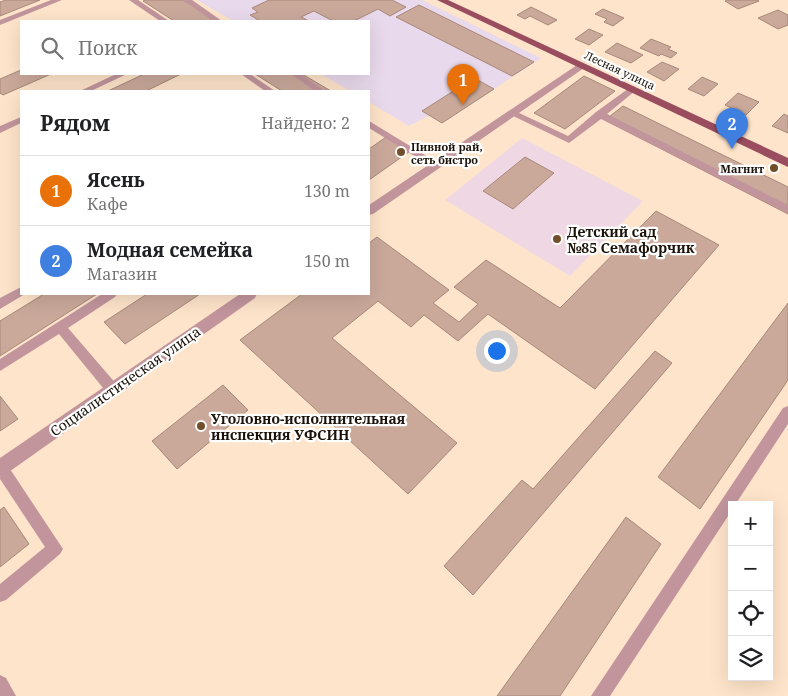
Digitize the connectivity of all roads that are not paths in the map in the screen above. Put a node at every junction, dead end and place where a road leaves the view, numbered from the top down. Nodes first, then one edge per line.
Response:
1 (58, 0) edge
2 (132, 0) edge
3 (187, 0) edge
4 (441, 0) edge
5 (163, 20) edge
6 (217, 20) edge
7 (0, 23) edge
8 (580, 66) junction
9 (121, 75) edge
10 (247, 75) edge
11 (297, 75) edge
12 (632, 89) junction
13 (86, 90) edge
14 (269, 90) edge
15 (319, 90) edge
16 (512, 113) junction
17 (599, 114) junction
18 (20, 120) edge
19 (370, 125) edge
20 (0, 130) edge
21 (788, 163) edge
22 (434, 165) junction
23 (788, 209) edge
24 (370, 210) edge
25 (20, 292) edge
26 (109, 295) edge
27 (249, 295) edge
28 (0, 304) edge
29 (60, 327) junction
30 (0, 366) edge
31 (113, 390) junction
32 (788, 412) edge
33 (0, 468) edge
34 (0, 594) edge
35 (0, 684) edge
36 (7, 696) edge
37 (600, 696) edge

1 - 7 lane
2 - 5 lane
3 - 6 lane
4 - 8 main road, Лесная улица
8 - 12 main road, Лесная улица
8 - 16 street
9 - 13 lane
10 - 14 lane
11 - 15 lane
12 - 17 lane
12 - 21 main road, Лесная улица
16 - 17 lane
16 - 22 street
17 - 23 lane
18 - 20 lane
19 - 22 lane
22 - 24 street
25 - 28 lane
26 - 29 lane
27 - 31 street, Социалистическая улица
29 - 30 lane
29 - 31 lane
31 - 33 street, Социалистическая улица
32 - 37 lane
33 - 34 lane
35 - 36 lane

